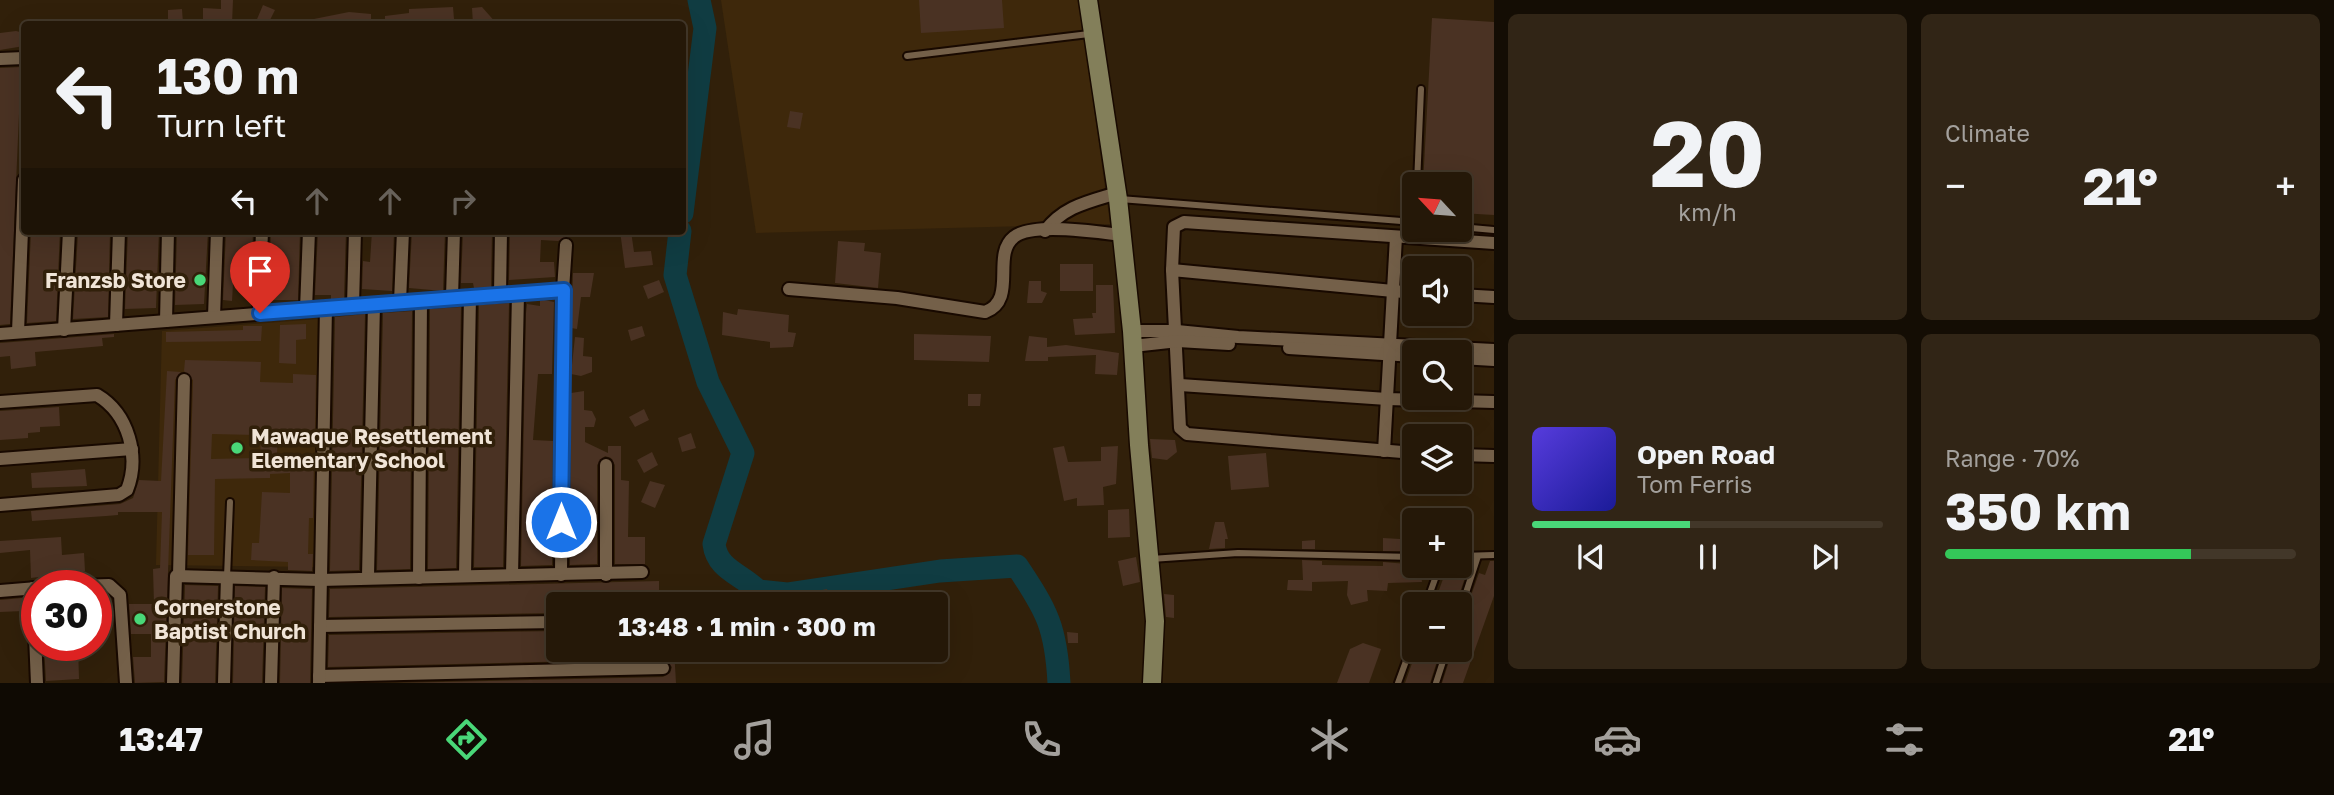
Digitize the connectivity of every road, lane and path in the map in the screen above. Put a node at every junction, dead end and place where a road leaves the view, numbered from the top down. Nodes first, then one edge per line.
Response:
1 (1088, 0) edge
2 (1093, 33) junction
3 (907, 56) dead end
4 (21, 58) edge
5 (0, 59) edge
6 (1421, 89) dead end
7 (1418, 172) edge
8 (1117, 196) junction
9 (1402, 221) edge
10 (1472, 228) edge
11 (1494, 230) edge
12 (1045, 231) junction
13 (22, 235) edge
14 (69, 235) edge
15 (119, 235) edge
16 (168, 235) edge
17 (216, 235) edge
18 (262, 235) edge
19 (309, 235) edge
20 (355, 235) edge
21 (403, 235) edge
22 (454, 235) edge
23 (501, 235) edge
24 (1121, 235) junction
25 (1396, 237) junction
26 (1494, 243) edge
27 (566, 245) dead end
28 (1172, 270) junction
29 (789, 289) dead end
30 (564, 290) junction
31 (1393, 291) junction
32 (1402, 291) edge
33 (500, 294) junction
34 (518, 294) junction
35 (470, 296) junction
36 (1472, 296) edge
37 (452, 297) junction
38 (1494, 297) edge
39 (421, 300) junction
40 (400, 302) junction
41 (374, 304) junction
42 (353, 305) junction
43 (326, 307) junction
44 (306, 310) junction
45 (260, 313) junction
46 (214, 317) junction
47 (166, 321) junction
48 (116, 325) junction
49 (64, 330) junction
50 (18, 332) junction
51 (0, 334) edge
52 (1178, 336) junction
53 (1133, 338) junction
54 (1389, 349) junction
55 (1494, 350) edge
56 (1402, 353) edge
57 (1472, 359) edge
58 (1494, 360) edge
59 (184, 380) dead end
60 (1180, 386) junction
61 (1387, 400) junction
62 (0, 402) edge
63 (1494, 402) edge
64 (132, 449) junction
65 (1384, 452) junction
66 (1402, 453) edge
67 (1472, 455) edge
68 (1494, 456) edge
69 (0, 459) edge
70 (606, 465) dead end
71 (230, 502) dead end
72 (0, 505) edge
73 (1494, 555) edge
74 (1472, 556) edge
75 (1478, 556) junction
76 (1402, 557) edge
77 (1151, 559) junction
78 (642, 572) dead end
79 (465, 575) junction
80 (512, 575) junction
81 (562, 575) junction
82 (606, 575) junction
83 (368, 576) junction
84 (227, 577) junction
85 (274, 577) junction
86 (177, 578) junction
87 (419, 578) junction
88 (320, 580) junction
89 (112, 588) edge
90 (21, 589) edge
91 (0, 591) edge
92 (1466, 592) edge
93 (546, 622) edge
94 (320, 626) junction
95 (37, 661) edge
96 (1406, 662) edge
97 (1443, 662) edge
98 (663, 668) dead end
99 (319, 680) edge
100 (37, 683) edge
101 (126, 683) edge
102 (173, 683) edge
103 (224, 683) edge
104 (271, 683) edge
105 (1152, 683) edge
106 (1398, 683) edge
107 (1436, 683) edge

1 - 2 street
2 - 3 lane
2 - 8 street
4 - 5 street
6 - 7 lane
8 - 9 lane
8 - 12 street
8 - 24 street
10 - 11 lane
12 - 24 street
12 - 29 street
13 - 50 street
14 - 49 street
15 - 48 street
16 - 47 street
17 - 46 street
18 - 45 street
19 - 44 street
20 - 42 street
21 - 40 street
22 - 37 street
23 - 33 street
24 - 53 street
25 - 26 street
25 - 28 street
25 - 31 street
27 - 30 street
28 - 31 street
28 - 52 street
30 - 34 street
30 - 81 street
31 - 32 street
31 - 54 street
33 - 34 street
33 - 35 street
34 - 80 street
35 - 37 street
35 - 79 street
36 - 38 street
37 - 39 street
39 - 40 street
39 - 87 street
40 - 41 street
41 - 42 street
41 - 83 street
42 - 43 street
43 - 44 street
43 - 88 street
44 - 45 street
45 - 46 street
46 - 47 street
47 - 48 street
48 - 49 street
49 - 50 street
50 - 51 street
52 - 53 street
52 - 54 street
52 - 60 street
53 - 77 street
54 - 55 street
54 - 56 street
54 - 61 street
57 - 58 street
59 - 86 street
60 - 61 street
60 - 65 street
61 - 63 street
61 - 65 street
62 - 64 street
64 - 69 street
64 - 72 street
65 - 66 street
67 - 68 street
70 - 82 street
71 - 84 lane
73 - 75 lane
74 - 75 lane
75 - 92 lane
76 - 77 lane
77 - 105 street
78 - 82 street
79 - 80 street
79 - 87 street
80 - 81 street
81 - 82 street
83 - 87 street
83 - 88 street
84 - 85 street
84 - 86 street
84 - 103 street
85 - 88 street
85 - 104 street
86 - 102 street
88 - 94 street
89 - 101 street
90 - 91 street
93 - 94 street
94 - 99 street
95 - 100 street
96 - 106 lane
97 - 107 lane
98 - 99 street

